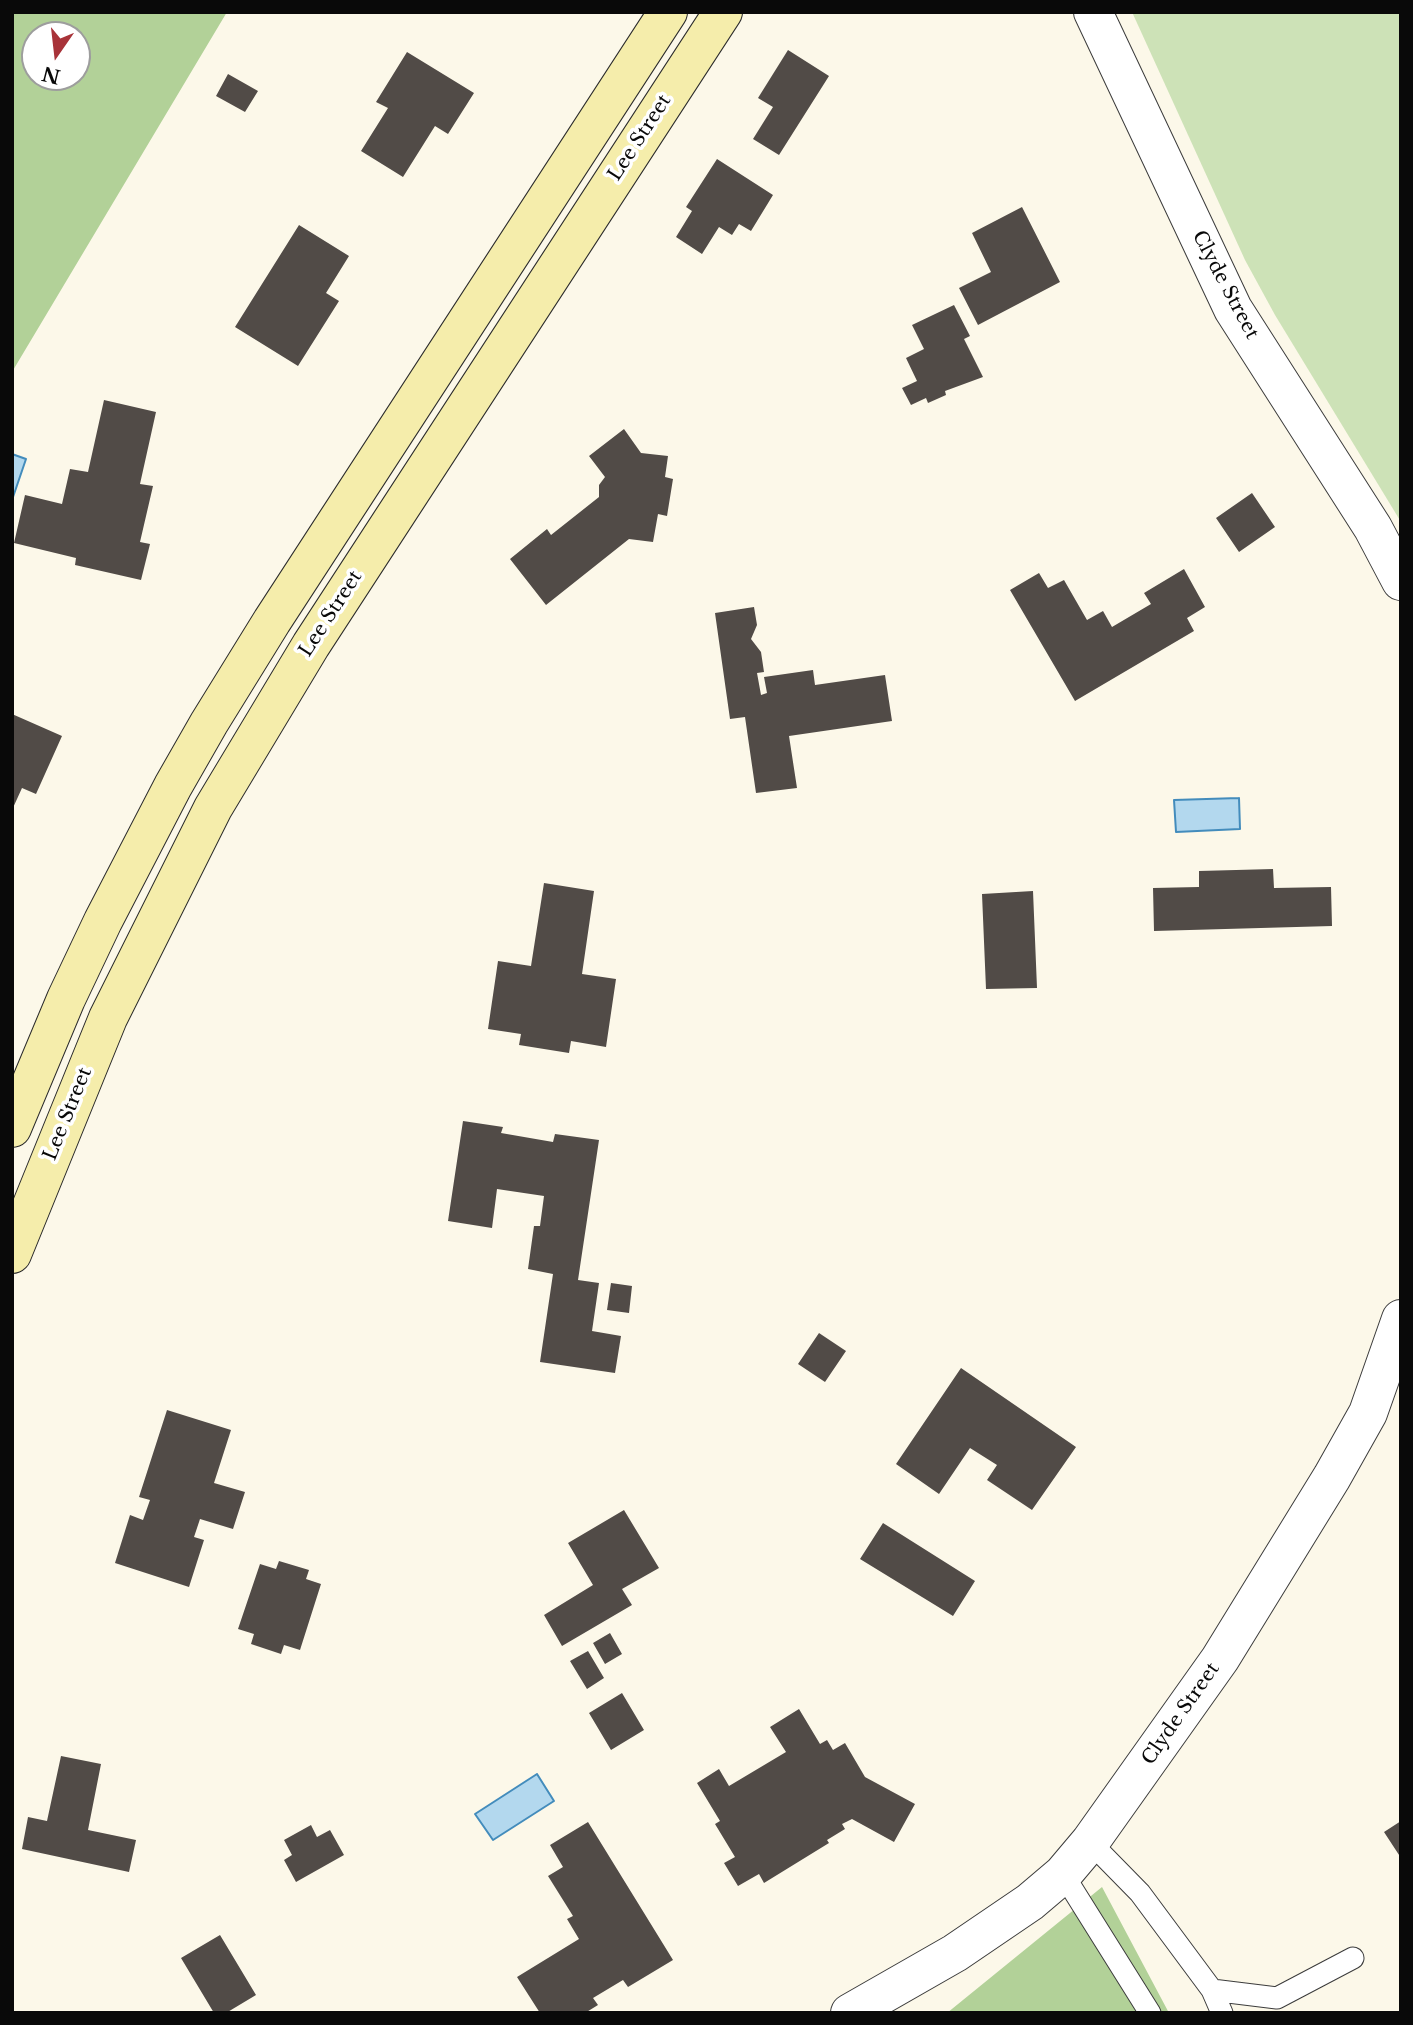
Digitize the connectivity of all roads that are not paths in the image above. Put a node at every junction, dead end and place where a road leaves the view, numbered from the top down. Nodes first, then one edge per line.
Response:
1 (668, 12) edge
2 (723, 12) edge
3 (1093, 12) edge
4 (1401, 581) edge
5 (12, 1128) edge
6 (12, 1254) edge
7 (1397, 1339) edge
8 (1090, 1842) junction
9 (1063, 1874) junction
10 (1353, 1958) dead end
11 (1212, 1990) junction
12 (850, 2013) edge
13 (1150, 2013) edge
14 (1222, 2013) edge

1 - 5 main road
2 - 6 main road, Lee Street
3 - 4 street, Clyde Street
7 - 8 street, Clyde Street
8 - 9 street, Clyde Street
8 - 11 lane
9 - 12 street, Clyde Street
9 - 13 lane
10 - 11 lane
11 - 14 lane

